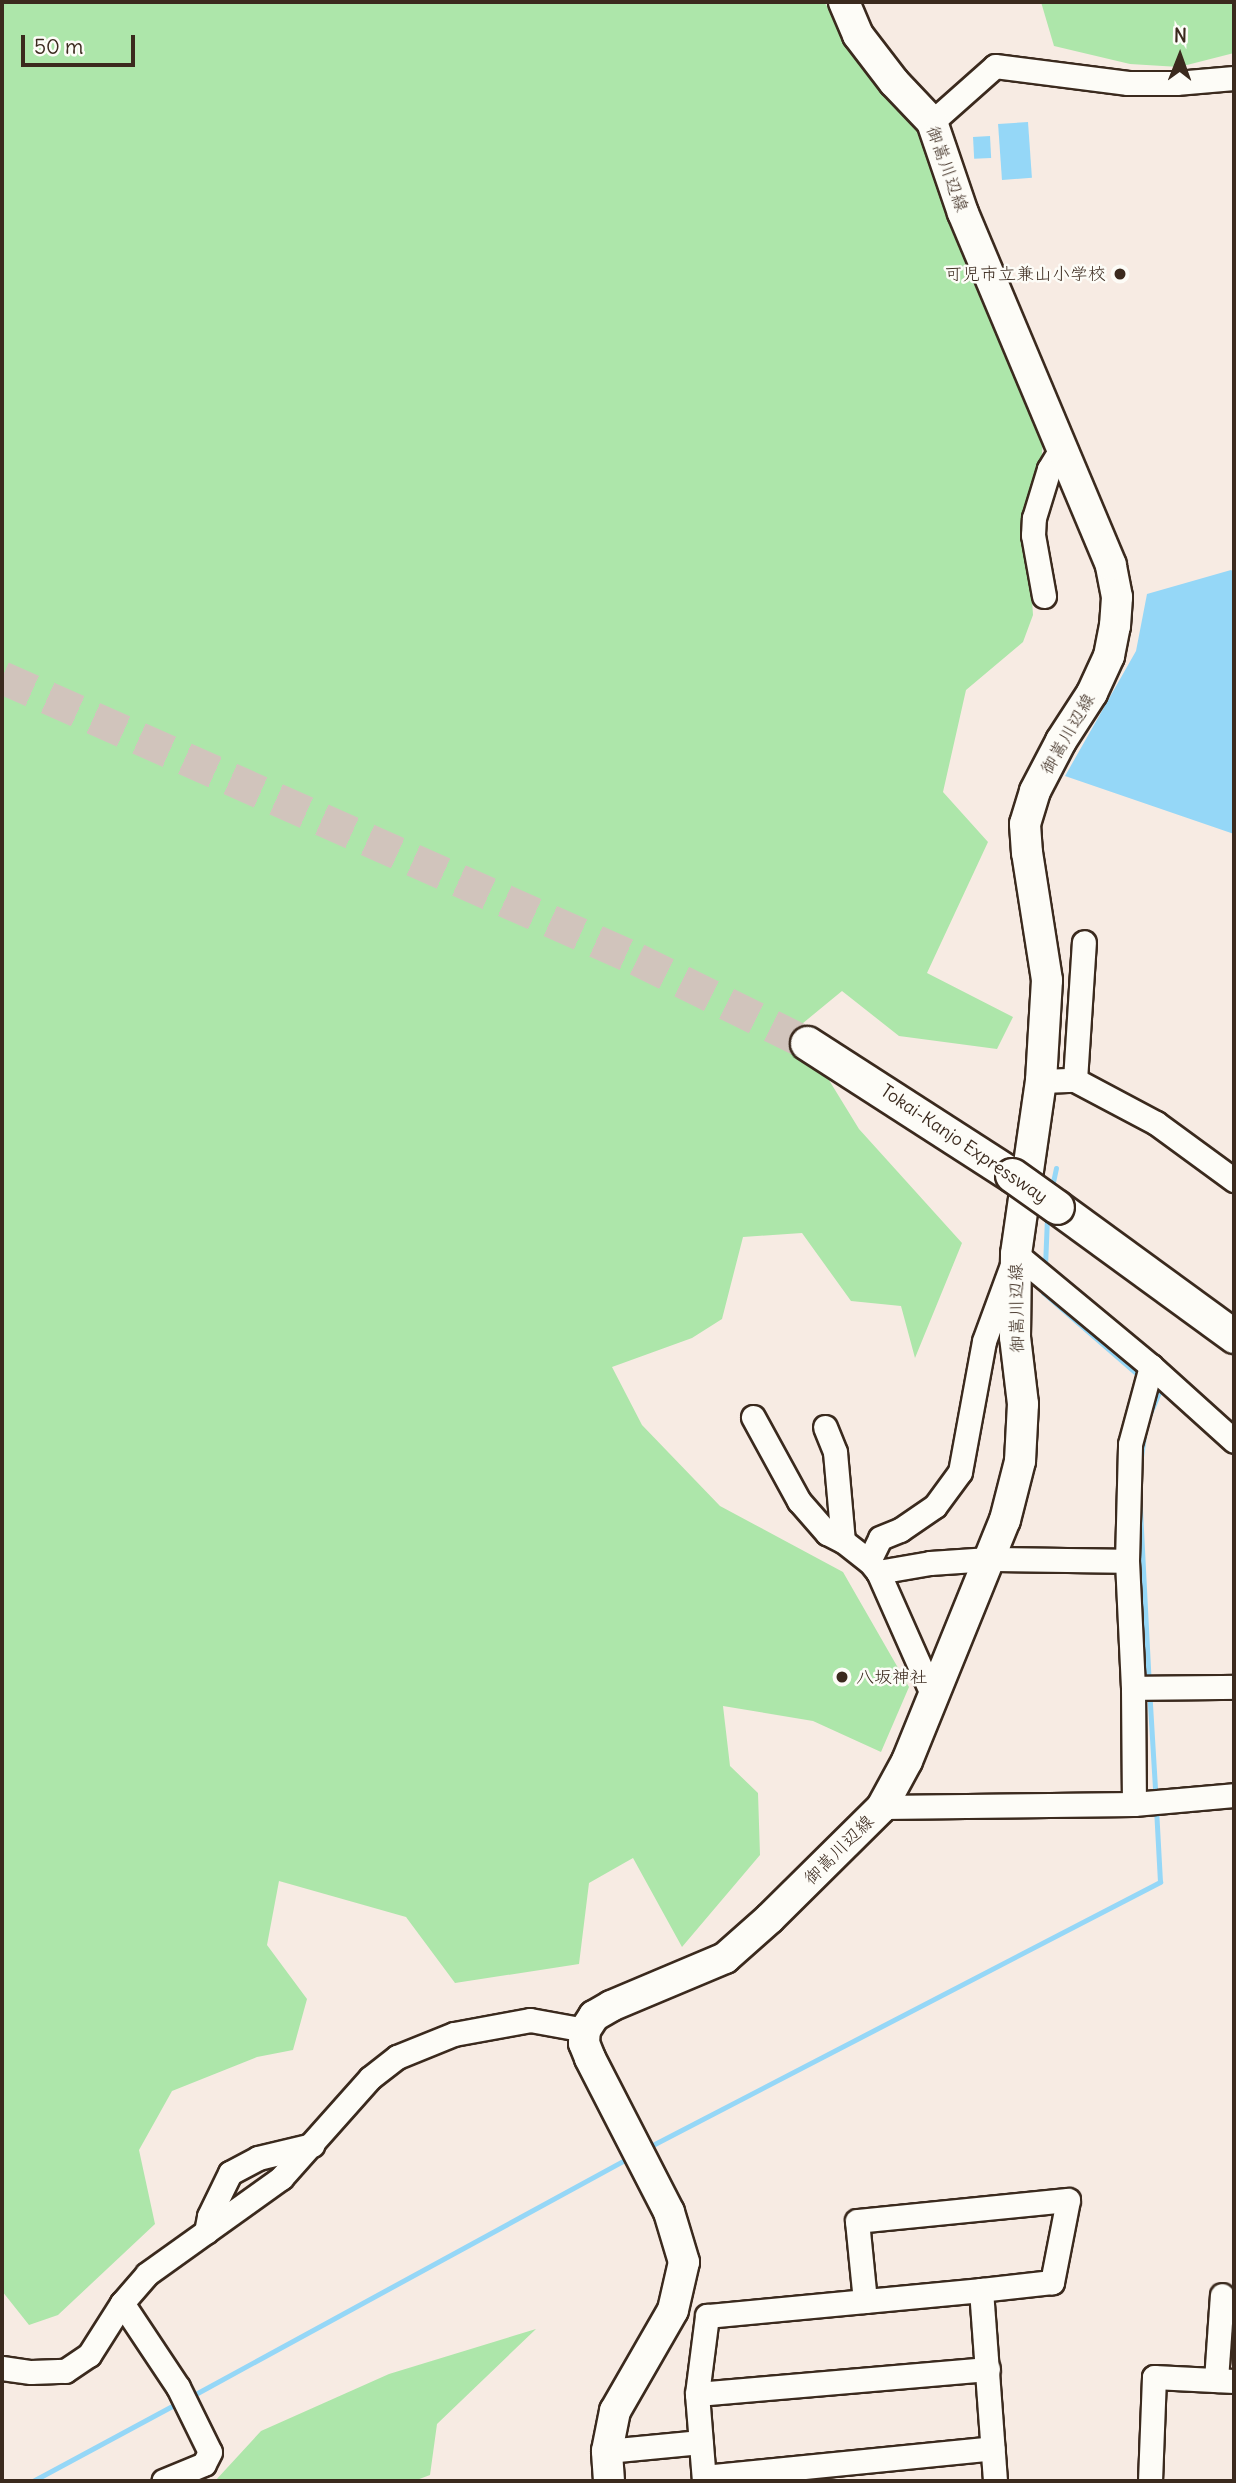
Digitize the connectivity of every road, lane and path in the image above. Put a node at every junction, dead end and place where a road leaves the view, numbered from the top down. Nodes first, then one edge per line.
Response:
1 (844, 2) edge
2 (1234, 78) edge
3 (932, 122) junction
4 (1063, 446) junction
5 (1044, 596) dead end
6 (1084, 942) dead end
7 (807, 1043) tunnel mouth
8 (1075, 1080) junction
9 (1041, 1081) junction
10 (1234, 1180) edge
11 (1115, 1252) junction
12 (1016, 1254) junction
13 (1234, 1336) edge
14 (1234, 1358) edge
15 (1151, 1366) junction
16 (753, 1417) dead end
17 (825, 1427) dead end
18 (1234, 1441) edge
19 (844, 1541) junction
20 (989, 1559) junction
21 (1127, 1561) junction
22 (874, 1567) junction
23 (1234, 1687) edge
24 (1133, 1688) junction
25 (933, 1696) junction
26 (1234, 1796) edge
27 (1134, 1804) junction
28 (882, 1807) junction
29 (585, 2030) junction
30 (312, 2145) junction
31 (206, 2232) junction
32 (981, 2290) junction
33 (1222, 2294) dead end
34 (865, 2301) junction
35 (122, 2303) junction
36 (2, 2368) edge
37 (988, 2369) junction
38 (1225, 2381) edge
39 (697, 2394) junction
40 (701, 2441) junction
41 (993, 2448) junction
42 (607, 2451) junction
43 (704, 2479) edge
44 (163, 2481) edge
45 (609, 2481) edge
46 (995, 2481) edge
47 (1150, 2481) edge

1 - 3 main road, 御嵩川辺線
2 - 3 street
3 - 4 main road, 御嵩川辺線
4 - 5 street
4 - 9 main road, 御嵩川辺線
6 - 8 street
7 - 11 highway, Tokai-Kanjo Expressway, bridge
8 - 9 street
8 - 10 street
9 - 12 main road, 御嵩川辺線
11 - 13 highway, Tokai-Kanjo Expressway
11 - 14 highway, Tokai-Kanjo Expressway
12 - 15 street
12 - 20 main road, 御嵩川辺線
12 - 22 street
15 - 18 street
15 - 21 street
16 - 19 street
17 - 19 street
19 - 22 street
20 - 21 street
20 - 22 street
20 - 25 main road, 御嵩川辺線
21 - 24 street
22 - 25 street
23 - 24 street
24 - 27 street
25 - 28 main road, 御嵩川辺線
26 - 27 street
27 - 28 street
28 - 29 main road, 御嵩川辺線
29 - 30 street
29 - 42 main road
30 - 31 street
30 - 31 street
31 - 35 street
32 - 34 street
32 - 34 street
32 - 37 street
33 - 38 street
34 - 39 street
35 - 36 street
35 - 44 street
37 - 39 street
37 - 41 street
38 - 47 street
39 - 40 street
40 - 42 street
40 - 43 street
41 - 43 street
41 - 46 street
42 - 45 main road

